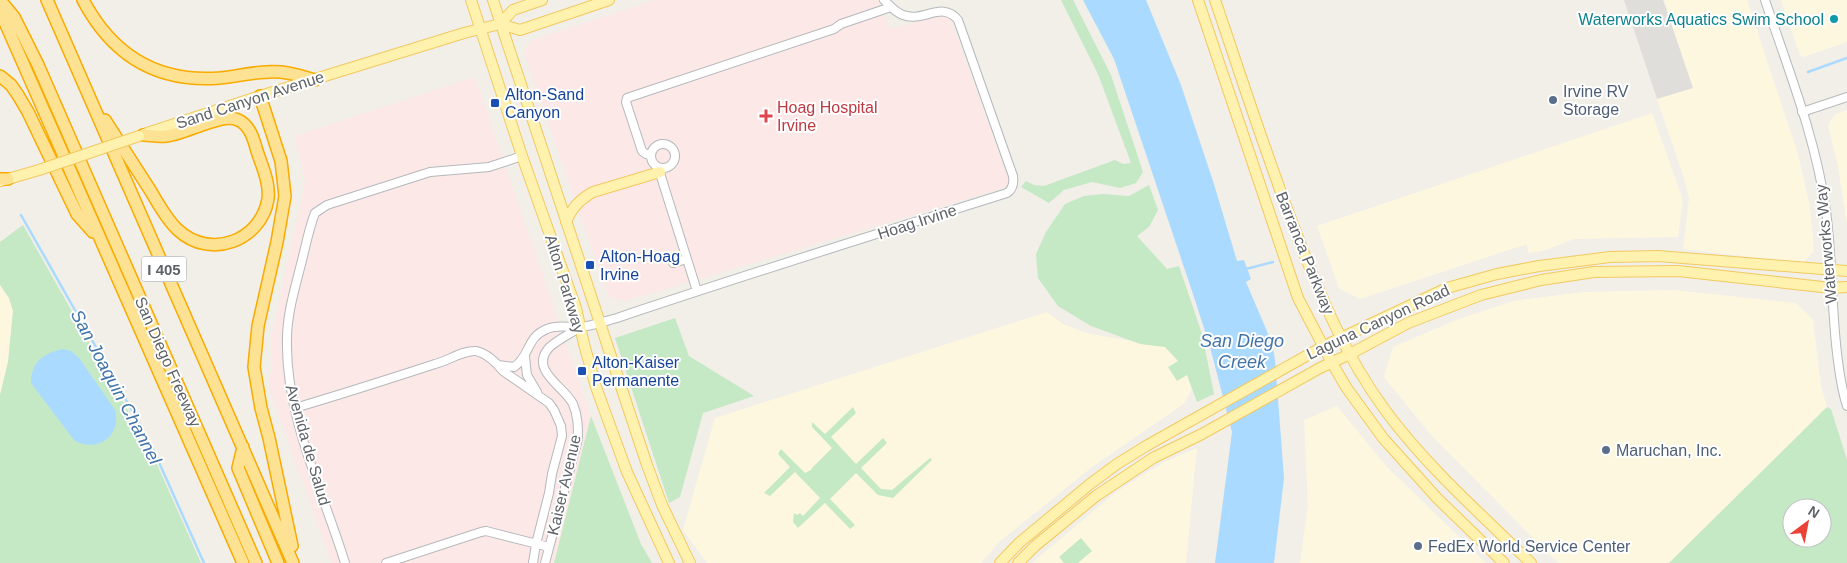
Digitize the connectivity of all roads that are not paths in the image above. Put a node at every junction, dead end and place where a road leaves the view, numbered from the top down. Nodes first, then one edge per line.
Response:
1 (0, 0) edge
2 (47, 0) edge
3 (83, 0) edge
4 (471, 0) edge
5 (493, 0) edge
6 (542, 0) edge
7 (609, 0) edge
8 (884, 0) edge
9 (1198, 0) edge
10 (1215, 0) edge
11 (1765, 0) edge
12 (893, 4) edge
13 (0, 11) edge
14 (500, 24) junction
15 (481, 29) junction
16 (0, 76) edge
17 (315, 80) junction
18 (86, 90) junction
19 (260, 96) junction
20 (1847, 97) edge
21 (1802, 112) junction
22 (141, 135) junction
23 (651, 155) junction
24 (522, 156) junction
25 (659, 170) junction
26 (3, 180) edge
27 (566, 222) junction
28 (102, 242) junction
29 (687, 258) junction
30 (673, 263) dead end
31 (1830, 270) junction
32 (1847, 271) edge
33 (1847, 287) edge
34 (1831, 288) junction
35 (697, 291) junction
36 (600, 323) junction
37 (580, 327) junction
38 (1341, 338) junction
39 (1324, 346) junction
40 (525, 354) junction
41 (1350, 354) junction
42 (1332, 363) junction
43 (498, 365) junction
44 (542, 397) junction
45 (1847, 406) edge
46 (295, 408) junction
47 (243, 448) junction
48 (536, 544) junction
49 (549, 548) junction
50 (243, 563) edge
51 (256, 563) edge
52 (278, 563) edge
53 (294, 563) edge
54 (345, 563) edge
55 (386, 563) edge
56 (533, 563) edge
57 (545, 563) edge
58 (669, 563) edge
59 (690, 563) edge
60 (1000, 563) edge
61 (1018, 563) edge
62 (1504, 563) edge
63 (1531, 563) edge

1 - 51 highway, San Diego Freeway
2 - 18 highway, I 405
3 - 17 highway
4 - 15 main road, Alton Parkway
5 - 14 main road, Alton Parkway
6 - 14 main road, Sand Canyon Avenue
7 - 14 main road, Sand Canyon Avenue
8 - 12 street, Hoag Irvine
9 - 39 main road, Barranca Parkway
10 - 38 main road, Barranca Parkway
11 - 21 street, Waterworks Way
12 - 23 street
12 - 35 street, Hoag Irvine
13 - 28 highway, San Diego Freeway / I 405
14 - 15 main road, Sand Canyon Avenue
14 - 27 main road, Alton Parkway
15 - 17 main road, Sand Canyon Avenue
15 - 24 main road, Alton Parkway
16 - 28 highway
17 - 19 main road, Sand Canyon Avenue
18 - 22 highway
18 - 47 highway, I 405
19 - 22 main road, Sand Canyon Avenue
19 - 53 highway
20 - 21 street
21 - 31 street, Waterworks Way
22 - 26 main road, Sand Canyon Avenue, bridge
23 - 25 street
23 - 25 street
24 - 37 main road, Alton Parkway
24 - 46 street, Avenida de Salud
25 - 27 main road
25 - 29 street
27 - 36 main road, Alton Parkway
28 - 50 highway, San Diego Freeway / I 405
29 - 30 street
29 - 35 street
31 - 32 main road, Laguna Canyon Road
31 - 34 street, Waterworks Way
31 - 38 main road, Laguna Canyon Road
33 - 34 main road, Laguna Canyon Road
34 - 41 main road, Laguna Canyon Road
34 - 45 street, Waterworks Way
35 - 36 street, Hoag Irvine
36 - 37 street, Hoag Irvine
36 - 59 main road, Alton Parkway
37 - 40 street
37 - 49 street, Kaiser Avenue
37 - 58 main road, Alton Parkway
38 - 39 main road, Laguna Canyon Road
38 - 41 main road, Barranca Parkway
39 - 42 main road, Barranca Parkway
39 - 60 main road, Laguna Canyon Road
40 - 43 street
40 - 44 street, Kaiser Avenue
41 - 42 main road, Laguna Canyon Road
41 - 63 main road, Barranca Parkway
42 - 61 main road, Laguna Canyon Road
42 - 62 main road, Barranca Parkway
43 - 44 street, Kaiser Avenue
43 - 46 street, Kaiser Avenue
44 - 48 street, Kaiser Avenue
46 - 54 street, Avenida de Salud
47 - 52 highway
47 - 53 highway, I 405
48 - 49 street
48 - 55 street
48 - 56 street, Kaiser Avenue
49 - 57 street, Kaiser Avenue

